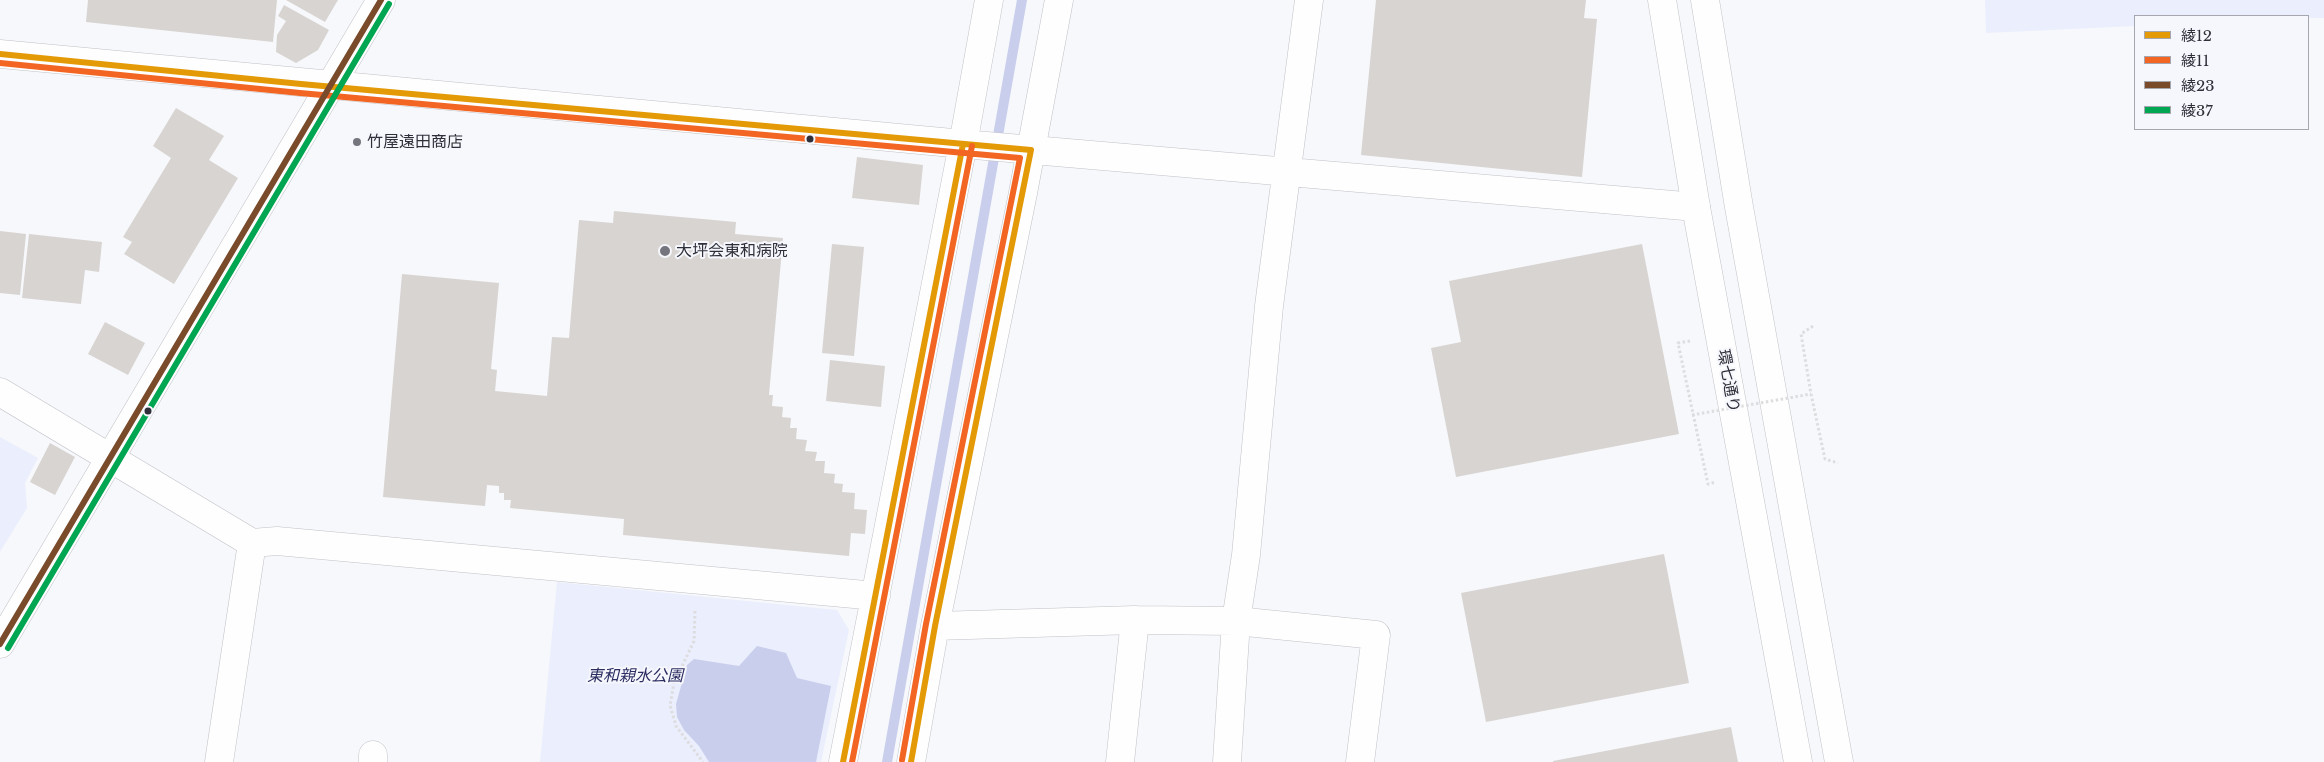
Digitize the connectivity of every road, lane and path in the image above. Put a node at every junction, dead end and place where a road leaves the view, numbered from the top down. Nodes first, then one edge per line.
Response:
1 (381, 0) edge
2 (989, 0) edge
3 (1059, 0) edge
4 (1309, 0) edge
5 (1705, 0) edge
6 (1714, 0) edge
7 (1662, 7) edge
8 (1712, 39) junction
9 (0, 54) edge
10 (332, 86) junction
11 (963, 144) junction
12 (1031, 150) junction
13 (1288, 171) junction
14 (1696, 207) junction
15 (1813, 326) dead end
16 (1693, 340) dead end
17 (0, 392) edge
18 (1811, 394) junction
19 (1692, 415) junction
20 (110, 458) junction
21 (1838, 463) dead end
22 (1708, 484) dead end
23 (252, 543) junction
24 (876, 596) junction
25 (695, 606) dead end
26 (1135, 620) junction
27 (1236, 620) junction
28 (936, 626) junction
29 (0, 644) edge
30 (219, 762) edge
31 (703, 762) edge
32 (843, 762) edge
33 (911, 762) edge
34 (1120, 762) edge
35 (1227, 762) edge
36 (1360, 762) edge
37 (1798, 762) edge
38 (1840, 762) edge

1 - 10 street
2 - 11 street
3 - 12 street
4 - 13 street
5 - 8 street
6 - 8 street
7 - 14 street, 環七通り
8 - 38 street
9 - 10 street
10 - 11 street
10 - 20 street
11 - 12 street
11 - 24 street
12 - 13 street
12 - 28 street
13 - 14 street
13 - 27 street
14 - 37 street, 環七通り
15 - 18 path
16 - 19 path
17 - 20 street
18 - 19 path, bridge
18 - 21 path
19 - 22 path
20 - 23 street
20 - 29 street
23 - 24 street
23 - 30 street
24 - 32 street
25 - 31 path
26 - 27 street
26 - 28 street
26 - 34 street
27 - 35 street
27 - 36 street
28 - 33 street

